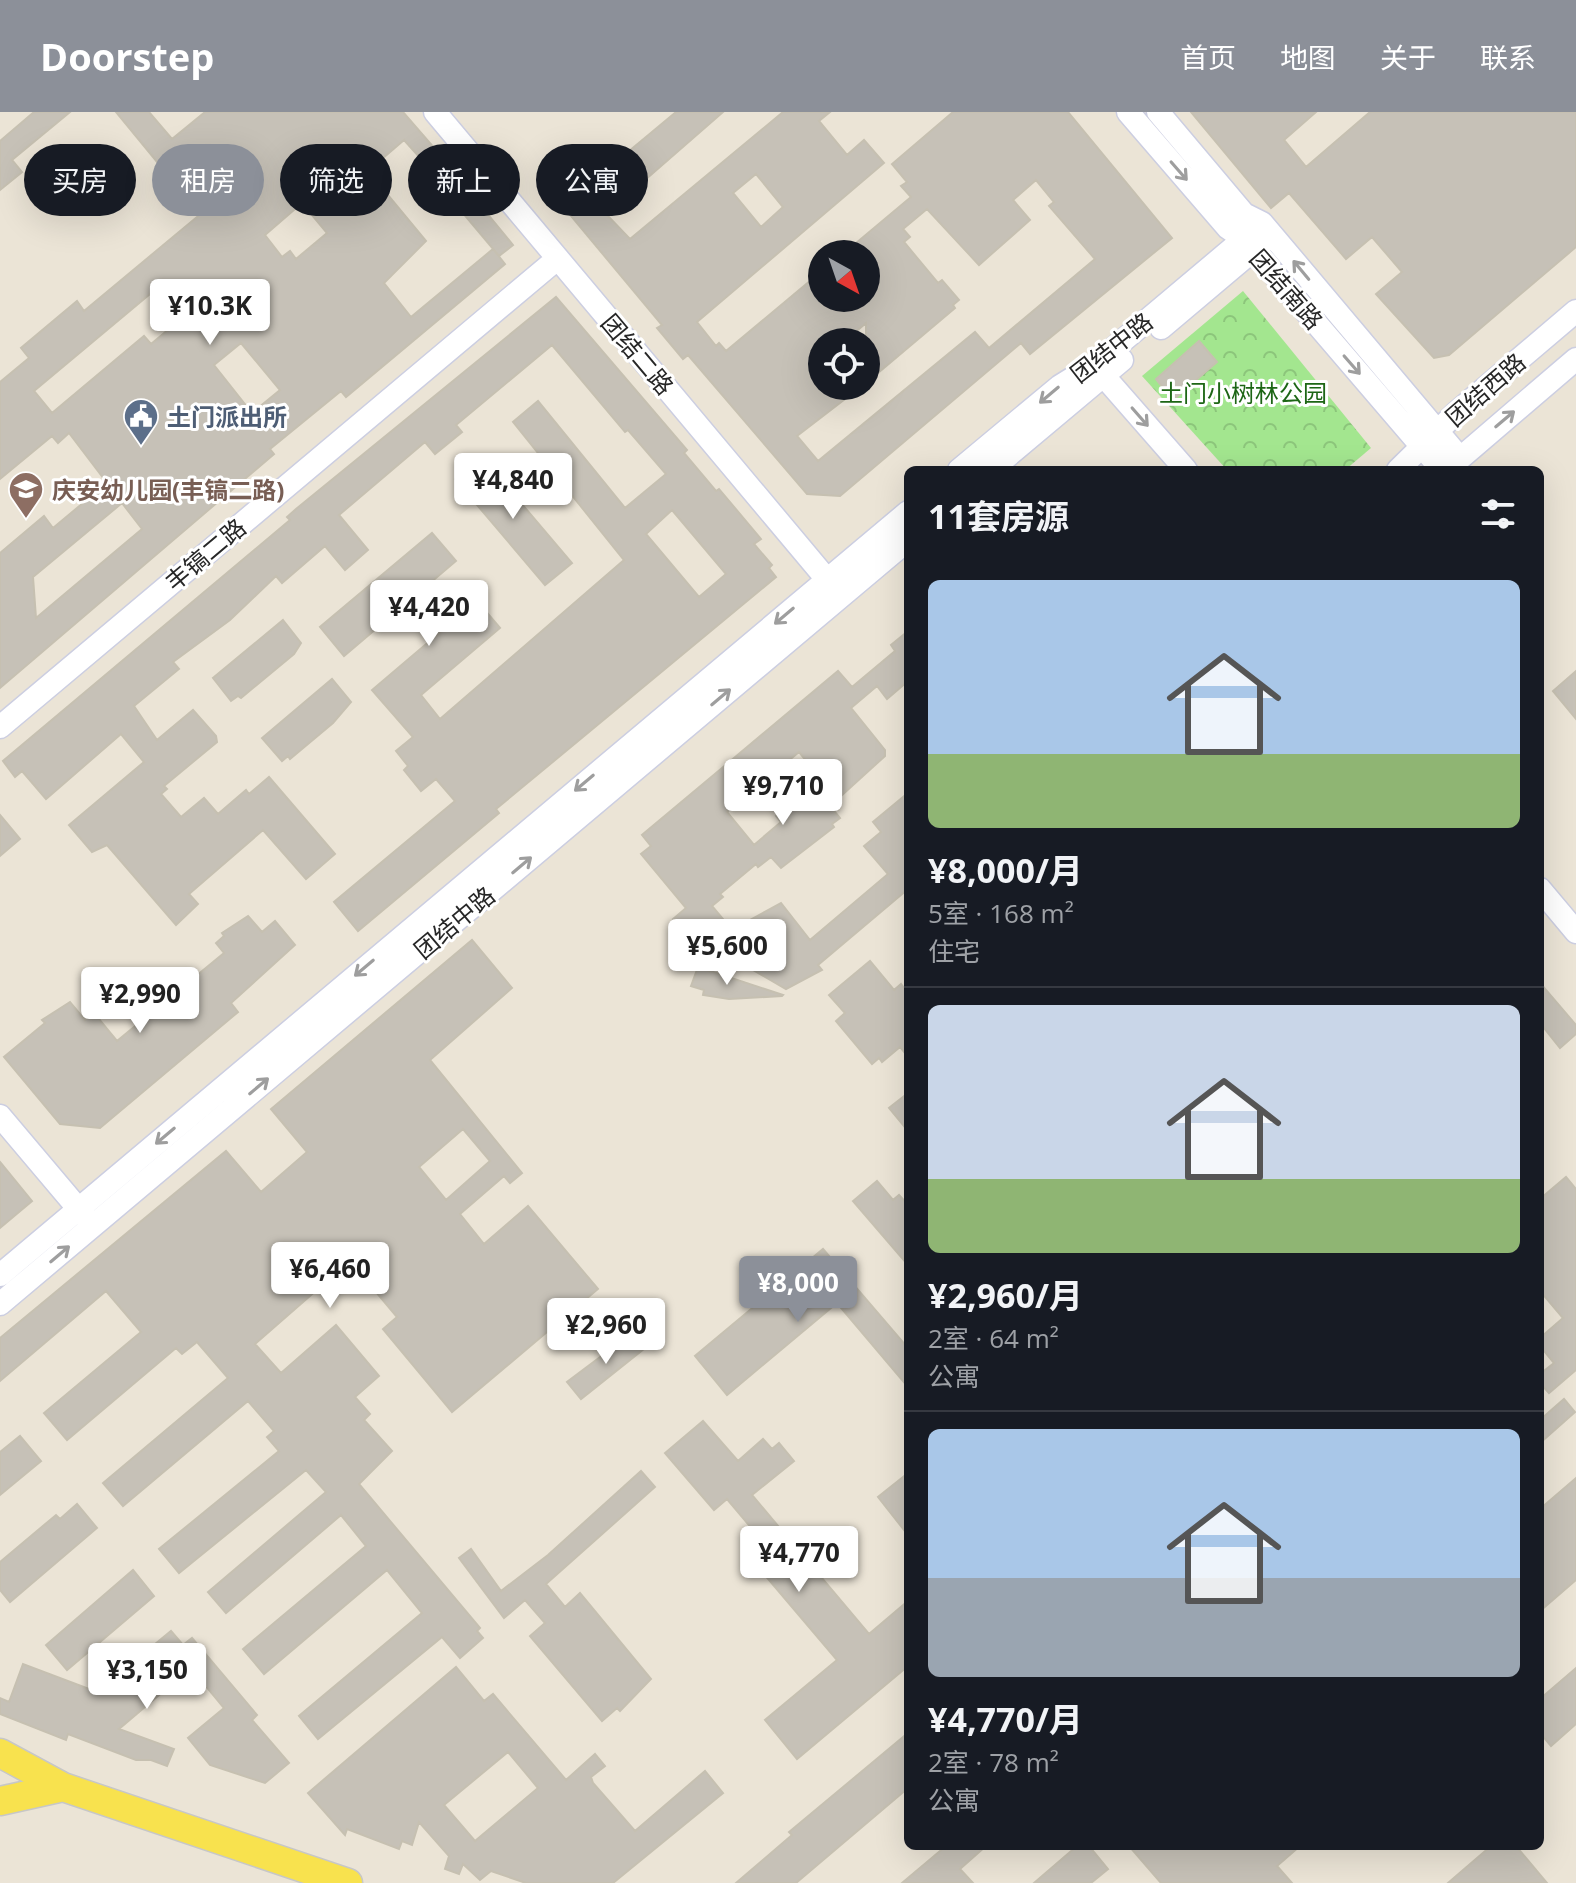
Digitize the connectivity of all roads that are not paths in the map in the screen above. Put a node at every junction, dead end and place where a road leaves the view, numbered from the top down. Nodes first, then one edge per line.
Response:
1 (435, 112) edge
2 (1128, 112) edge
3 (1158, 112) edge
4 (1267, 229) junction
5 (1249, 244) junction
6 (557, 259) junction
7 (1576, 311) edge
8 (1576, 359) edge
9 (1099, 370) junction
10 (1430, 439) junction
11 (964, 466) edge
12 (995, 466) edge
13 (1183, 466) edge
14 (1402, 466) edge
15 (1450, 466) edge
16 (904, 516) edge
17 (904, 543) edge
18 (834, 588) junction
19 (0, 727) edge
20 (1544, 894) edge
21 (1576, 932) edge
22 (0, 1116) edge
23 (79, 1208) junction
24 (93, 1226) junction
25 (0, 1275) edge
26 (0, 1304) edge
27 (0, 1753) edge
28 (63, 1787) junction
29 (0, 1801) edge
30 (348, 1883) edge

1 - 6 street, 团结二路
2 -> 5 street, 团结南路
3 - 4 street, 团结南路
4 - 5 street, 团结中路
10 -> 4 street, 团结南路
5 - 9 street, 团结中路
5 -> 10 street, 团结南路
6 - 18 street, 团结二路
6 - 19 street, 丰镐二路
7 - 10 street, 团结西路
15 -> 8 street, 团结西路
9 -> 11 street, 团结中路
9 - 12 street, 团结中路
9 -> 13 street
10 - 14 street, 团结西路
10 - 15 street, 团结南路
16 - 18 street, 团结中路
17 - 18 street, 团结中路
18 -> 23 street, 团结中路
24 -> 18 street, 团结中路
20 - 21 street
22 - 23 street
23 - 24 street
23 - 25 street, 团结中路
26 -> 24 street, 团结中路
27 - 28 main road
28 - 29 main road
28 - 30 main road

